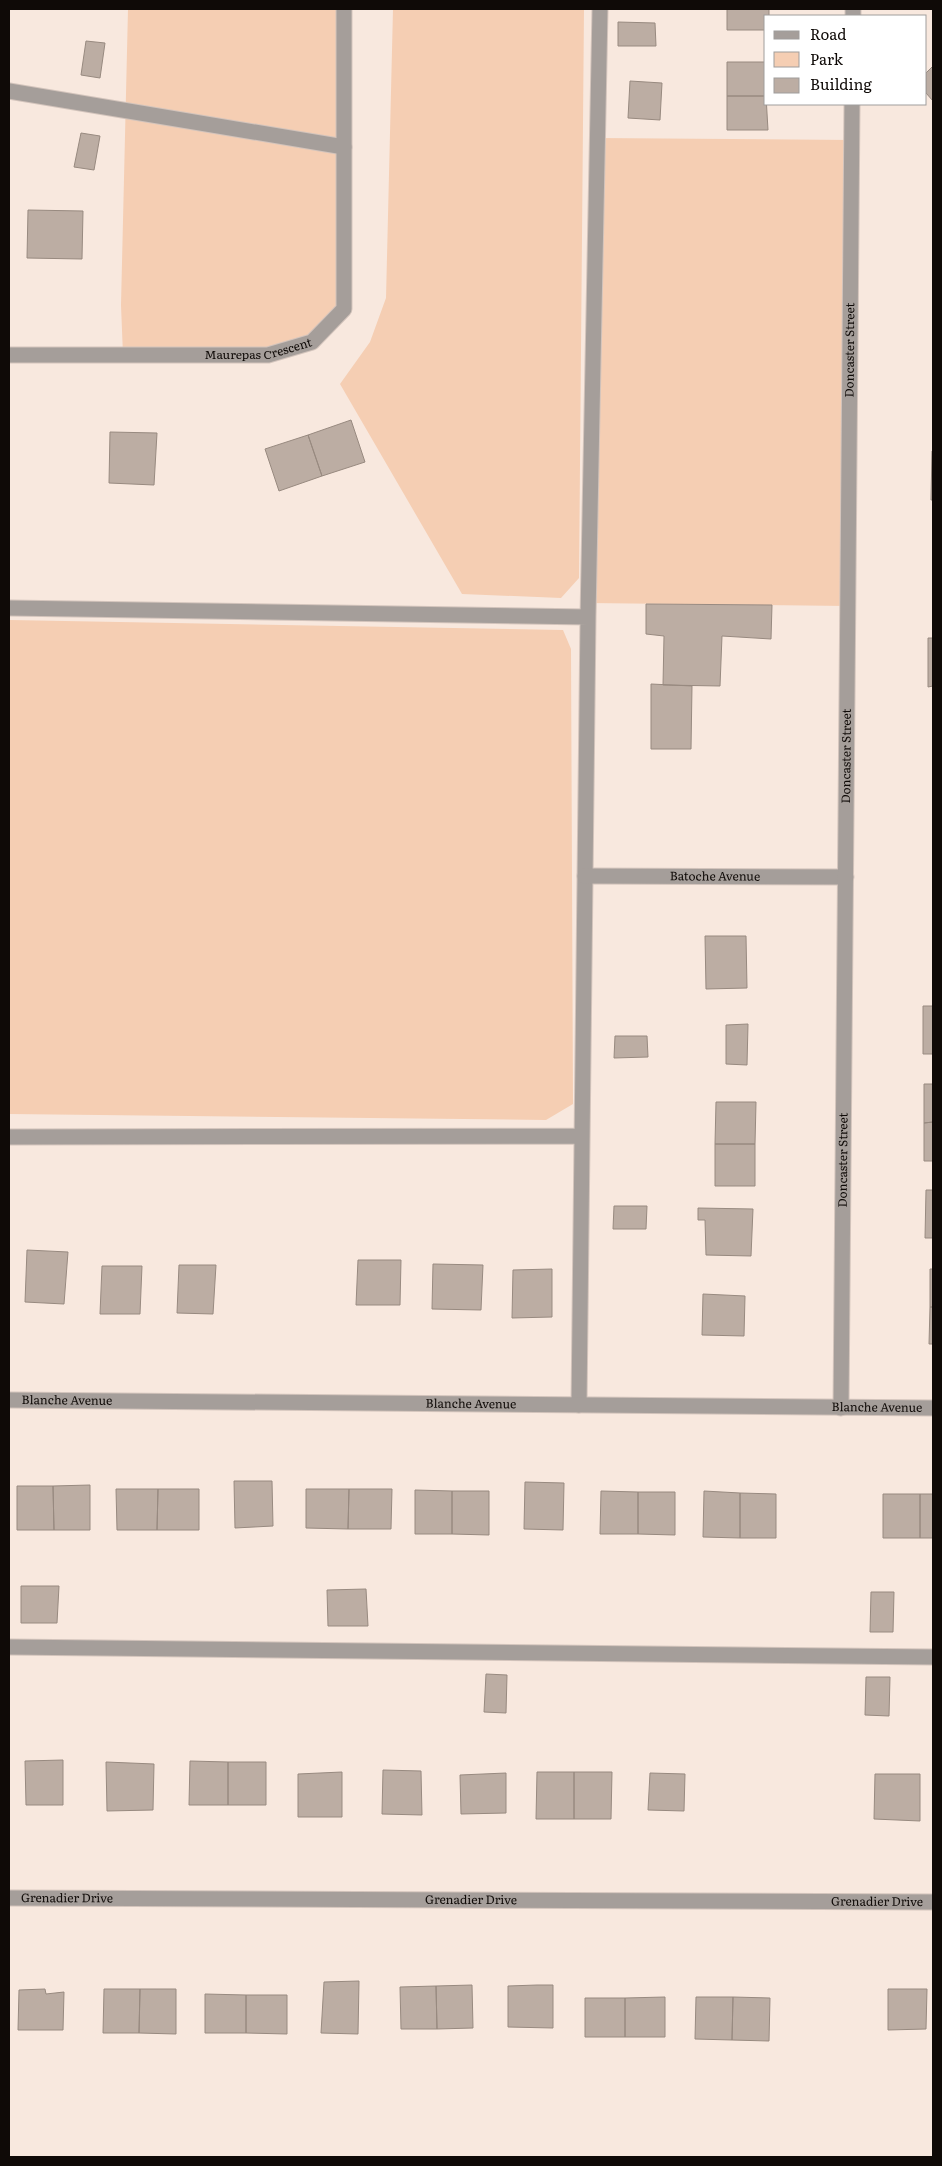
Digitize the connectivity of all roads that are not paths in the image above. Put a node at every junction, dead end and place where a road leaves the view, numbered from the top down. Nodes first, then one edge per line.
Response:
1 (344, 9) edge
2 (600, 9) edge
3 (9, 91) edge
4 (852, 105) edge
5 (344, 147) junction
6 (9, 355) edge
7 (9, 608) edge
8 (588, 617) junction
9 (585, 876) junction
10 (846, 877) junction
11 (582, 1136) junction
12 (9, 1137) edge
13 (9, 1400) edge
14 (579, 1405) junction
15 (841, 1408) junction
16 (933, 1408) edge
17 (9, 1647) edge
18 (933, 1657) edge
19 (9, 1898) edge
20 (933, 1902) edge

1 - 5 street, Maurepas Crescent
2 - 8 street
3 - 5 street
4 - 10 street, Doncaster Street
5 - 6 street, Maurepas Crescent
7 - 8 street
8 - 9 street
9 - 10 street, Batoche Avenue
9 - 11 street
10 - 15 street, Doncaster Street
11 - 12 street
11 - 14 street
13 - 14 street, Blanche Avenue
14 - 15 street, Blanche Avenue
15 - 16 street, Blanche Avenue
17 - 18 street
19 - 20 street, Grenadier Drive

